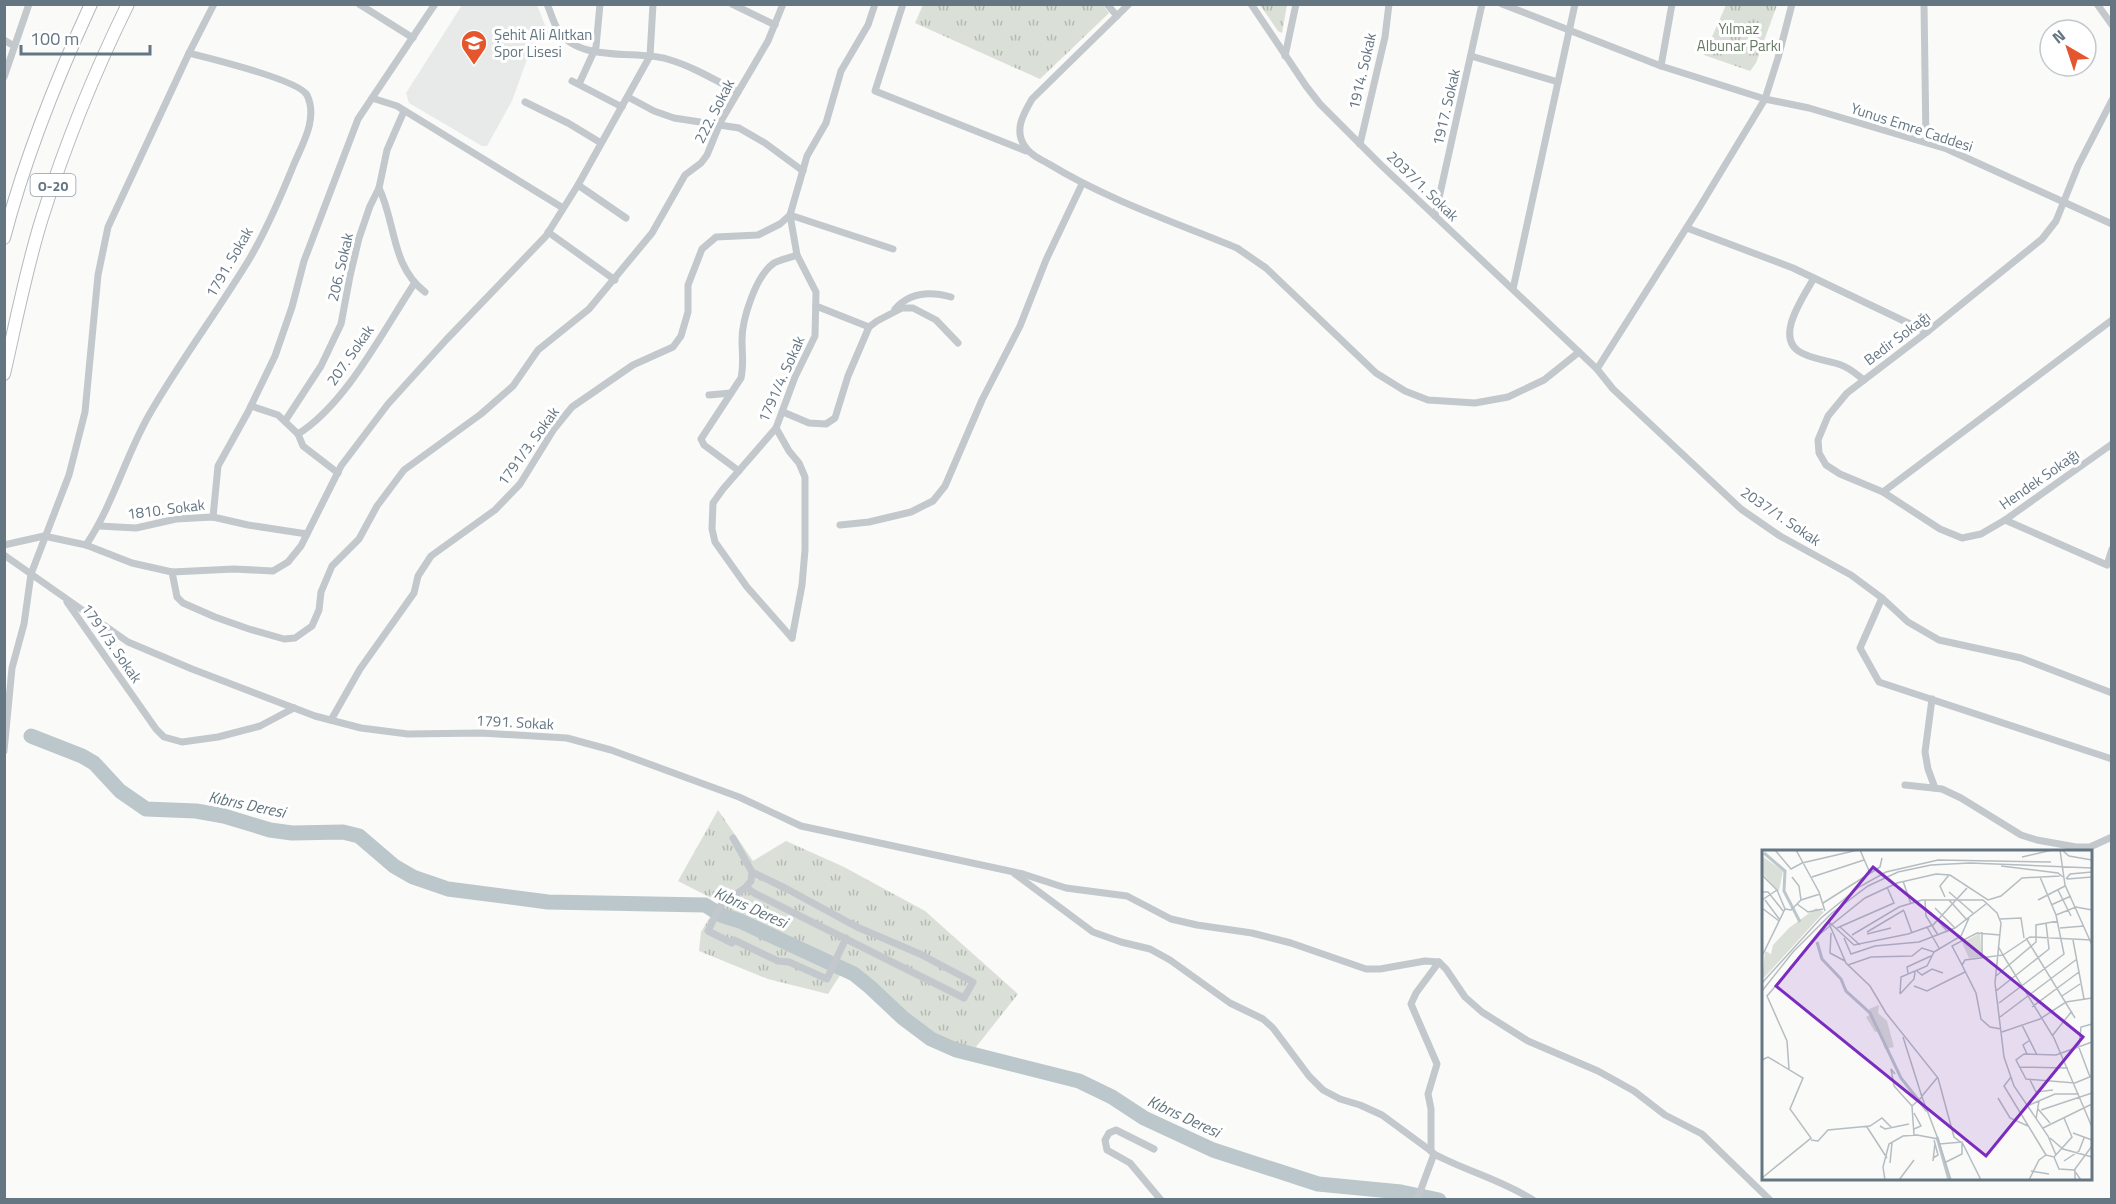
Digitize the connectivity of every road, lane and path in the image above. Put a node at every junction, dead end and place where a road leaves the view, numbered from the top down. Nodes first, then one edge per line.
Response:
1 (29, 4) edge
2 (91, 4) edge
3 (128, 4) edge
4 (214, 4) edge
5 (359, 4) edge
6 (435, 4) edge
7 (547, 4) edge
8 (600, 4) edge
9 (653, 4) edge
10 (732, 4) edge
11 (783, 4) edge
12 (875, 4) edge
13 (903, 4) edge
14 (1107, 4) edge
15 (1129, 4) edge
16 (1251, 4) edge
17 (1296, 4) edge
18 (1389, 4) edge
19 (1482, 4) edge
20 (1502, 4) edge
21 (1575, 4) edge
22 (1672, 4) edge
23 (1792, 4) edge
24 (1924, 4) edge
25 (2097, 4) edge
26 (1117, 16) junction
27 (775, 25) junction
28 (2112, 25) edge
29 (1569, 30) junction
30 (413, 38) junction
31 (4, 40) edge
32 (14, 46) junction
33 (189, 52) junction
34 (594, 52) junction
35 (1285, 56) junction
36 (1471, 56) junction
37 (650, 57) junction
38 (1661, 66) junction
39 (4, 77) edge
40 (1558, 82) junction
41 (738, 92) junction
42 (628, 97) junction
43 (372, 98) junction
44 (1765, 99) junction
45 (2112, 100) edge
46 (525, 102) dead end
47 (622, 107) junction
48 (404, 111) junction
49 (719, 125) junction
50 (1926, 142) junction
51 (601, 143) junction
52 (1360, 144) junction
53 (1029, 152) junction
54 (803, 171) junction
55 (1082, 184) junction
56 (578, 185) junction
57 (379, 188) junction
58 (2064, 201) junction
59 (563, 208) junction
60 (790, 215) junction
61 (1435, 216) junction
62 (627, 218) dead end
63 (2112, 224) edge
64 (1687, 228) junction
65 (548, 232) junction
66 (4, 238) edge
67 (893, 249) dead end
68 (797, 255) junction
69 (1814, 278) junction
70 (615, 280) junction
71 (414, 284) junction
72 (1514, 289) junction
73 (425, 292) dead end
74 (951, 297) dead end
75 (816, 306) junction
76 (891, 313) junction
77 (2112, 320) edge
78 (868, 327) junction
79 (1927, 332) junction
80 (958, 343) dead end
81 (1579, 352) junction
82 (1597, 369) junction
83 (4, 374) edge
84 (1863, 380) junction
85 (731, 393) junction
86 (709, 395) dead end
87 (251, 406) junction
88 (783, 412) junction
89 (285, 421) junction
90 (776, 428) junction
91 (298, 434) junction
92 (2112, 444) edge
93 (739, 471) junction
94 (338, 473) junction
95 (1884, 492) junction
96 (213, 517) junction
97 (2005, 519) junction
98 (840, 525) dead end
99 (99, 526) junction
100 (307, 534) junction
101 (1981, 534) joint
102 (44, 536) junction
103 (4, 545) edge
104 (86, 545) junction
105 (2112, 549) edge
106 (4, 555) edge
107 (172, 572) junction
108 (31, 574) junction
109 (64, 598) junction
110 (1882, 598) junction
111 (2112, 693) edge
112 (1932, 699) junction
113 (294, 708) junction
114 (331, 720) junction
115 (4, 751) edge
116 (2112, 759) edge
117 (1905, 785) dead end
118 (1935, 788) junction
119 (2112, 837) edge
120 (733, 838) dead end
121 (752, 872) junction
122 (1013, 873) junction
123 (746, 887) junction
124 (846, 938) junction
125 (1439, 962) junction
126 (1154, 1149) dead end
127 (1432, 1153) junction
128 (1161, 1200) edge
129 (1417, 1200) edge
130 (1533, 1200) edge
131 (1770, 1200) edge

1 - 32 street
2 - 66 highway, O-20
3 - 83 highway, O-20
4 - 33 street
5 - 30 street
6 - 30 street
7 - 34 street
8 - 34 street
9 - 37 street
10 - 27 street
11 - 27 street, 222. Sokak
12 - 54 street
13 - 53 street
14 - 26 street
15 - 26 street
16 - 35 street, 2037/1. Sokak
17 - 35 street
18 - 52 street, 1914. Sokak
19 - 36 street, 1917. Sokak
20 - 29 street, Yunus Emre Caddesi
21 - 29 street
22 - 38 street
23 - 44 street
24 - 50 street
25 - 28 street
26 - 53 street
27 - 41 street, 222. Sokak
29 - 38 street, Yunus Emre Caddesi
29 - 40 street
30 - 43 street
31 - 32 street
32 - 39 street
33 - 99 street, 1791. Sokak
33 - 102 street
34 - 37 street
34 - 47 street
35 - 52 street, 2037/1. Sokak
36 - 40 street
36 - 61 street, 1917. Sokak
37 - 41 street
37 - 42 street
38 - 44 street, Yunus Emre Caddesi
40 - 72 street
41 - 49 street, 222. Sokak
42 - 47 street
42 - 49 street
43 - 48 street
43 - 87 street
44 - 50 street, Yunus Emre Caddesi
44 - 64 street
45 - 58 street, Bedir Sokağı
46 - 51 street
47 - 51 street
48 - 57 street, 206. Sokak
48 - 59 street
49 - 54 street
49 - 70 street, 222. Sokak
50 - 58 street, Yunus Emre Caddesi
51 - 56 street
52 - 61 street, 2037/1. Sokak
53 - 55 street
54 - 60 street
55 - 81 street
55 - 98 street
56 - 59 street
56 - 62 street
57 - 71 street
57 - 89 street, 206. Sokak
58 - 63 street, Yunus Emre Caddesi
58 - 79 street, Bedir Sokağı
59 - 65 street
60 - 67 street
60 - 68 street, 1791/4. Sokak
60 - 114 street, 1791/3. Sokak
61 - 72 street, 2037/1. Sokak
64 - 69 street
64 - 82 street
65 - 70 street
65 - 94 street
68 - 75 street, 1791/4. Sokak
68 - 85 street
69 - 79 street
69 - 84 street
70 - 107 street
71 - 73 street
71 - 91 street, 207. Sokak
72 - 81 street, 2037/1. Sokak
74 - 76 street
75 - 78 street
75 - 88 street, 1791/4. Sokak
76 - 78 street
76 - 80 street
77 - 95 street
78 - 88 street
79 - 84 street, Bedir Sokağı
81 - 82 street, 2037/1. Sokak
82 - 110 street, 2037/1. Sokak
84 - 95 street, Bedir Sokağı
85 - 86 street
85 - 93 street
87 - 89 street
87 - 96 street
88 - 90 street, 1791/4. Sokak
89 - 91 street
90 - 93 street, 1791/4. Sokak
90 - 93 street, 1791/4. Sokak
91 - 94 street
92 - 97 street, Hendek Sokağı
94 - 100 street
95 - 101 street, Bedir Sokağı
96 - 99 street, 1810. Sokak
96 - 100 street, 1810. Sokak
97 - 101 street, Hendek Sokağı
97 - 105 street
99 - 104 street, 1791. Sokak
100 - 107 street
102 - 103 street
102 - 104 street
102 - 108 street
104 - 107 street
106 - 108 street, 1791. Sokak
108 - 109 street, 1791. Sokak
108 - 115 street
109 - 113 street, 1791. Sokak
109 - 113 street, 1791/3. Sokak
110 - 111 street, 2037/1. Sokak
110 - 112 street
112 - 116 street
112 - 118 street
113 - 114 street, 1791. Sokak
114 - 122 street, 1791. Sokak
117 - 118 street
118 - 119 street
120 - 121 street
121 - 123 street
121 - 124 street
122 - 125 street, 1791. Sokak
122 - 127 street
123 - 124 street
123 - 124 street
125 - 127 street
125 - 131 street
126 - 128 street
127 - 129 street
127 - 130 street

